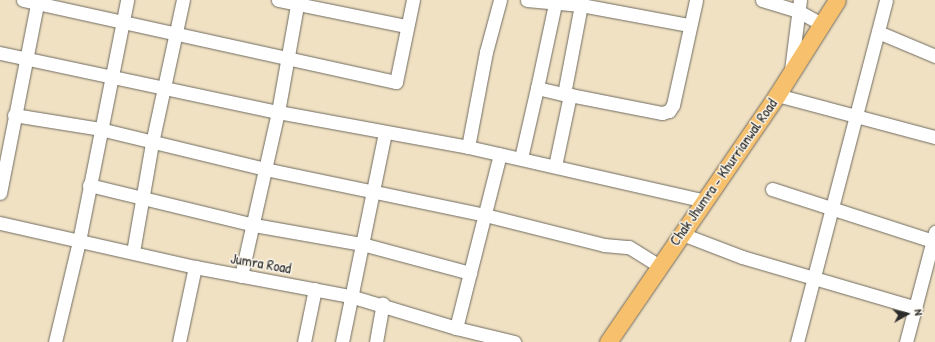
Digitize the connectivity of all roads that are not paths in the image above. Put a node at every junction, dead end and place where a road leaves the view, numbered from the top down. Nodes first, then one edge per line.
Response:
1 (23, 0) edge
2 (127, 0) edge
3 (183, 0) edge
4 (278, 0) edge
5 (413, 0) edge
6 (500, 0) edge
7 (527, 0) edge
8 (696, 0) edge
9 (762, 0) edge
10 (837, 0) edge
11 (886, 0) edge
12 (37, 2) edge
13 (297, 2) edge
14 (582, 3) edge
15 (554, 4) junction
16 (799, 5) edge
17 (122, 22) junction
18 (821, 24) junction
19 (689, 25) junction
20 (406, 26) junction
21 (878, 32) junction
22 (175, 34) junction
23 (0, 53) edge
24 (935, 56) edge
25 (26, 58) junction
26 (286, 60) junction
27 (791, 70) junction
28 (112, 75) junction
29 (166, 86) junction
30 (537, 88) junction
31 (567, 94) junction
32 (777, 94) junction
33 (278, 112) junction
34 (14, 115) junction
35 (857, 117) junction
36 (100, 129) junction
37 (385, 133) junction
38 (935, 137) edge
39 (152, 143) junction
40 (468, 146) junction
41 (500, 154) junction
42 (521, 158) junction
43 (555, 166) junction
44 (265, 168) junction
45 (89, 185) junction
46 (772, 189) dead end
47 (373, 191) junction
48 (0, 193) edge
49 (141, 199) junction
50 (706, 201) junction
51 (834, 207) junction
52 (485, 214) junction
53 (0, 223) edge
54 (254, 225) junction
55 (682, 234) junction
56 (934, 237) edge
57 (79, 241) junction
58 (362, 244) junction
59 (133, 252) junction
60 (658, 265) junction
61 (195, 267) junction
62 (470, 273) junction
63 (241, 276) junction
64 (812, 278) junction
65 (315, 289) junction
66 (350, 296) junction
67 (383, 304) junction
68 (916, 308) junction
69 (456, 328) junction
70 (55, 342) edge
71 (179, 342) edge
72 (304, 342) edge
73 (342, 342) edge
74 (376, 342) edge
75 (514, 342) edge
76 (608, 342) edge
77 (797, 342) edge
78 (906, 342) edge

1 - 12 street
2 - 17 street
3 - 22 street
4 - 13 street
5 - 20 street
6 - 40 street
7 - 15 street
8 - 19 street
9 - 16 street
10 - 18 main road, Chak Jhumra - Khurrianwal Road
11 - 21 street
12 - 17 street
12 - 25 street
13 - 20 street
13 - 26 street
14 - 15 street
14 - 19 street
14 - 31 street
15 - 30 street
16 - 18 street
16 - 27 street
17 - 22 street
17 - 28 street
18 - 27 main road, Chak Jhumra - Khurrianwal Road
19 - 31 street
20 - 26 street
21 - 24 street
21 - 35 street
22 - 26 street
22 - 29 street
23 - 25 street
25 - 28 street
25 - 34 street
26 - 33 street
27 - 32 main road, Chak Jhumra - Khurrianwal Road
28 - 29 street
28 - 36 street
29 - 33 street
29 - 39 street
30 - 31 street
30 - 42 street
31 - 43 street
32 - 35 street
32 - 50 main road, Chak Jhumra - Khurrianwal Road
33 - 37 street
33 - 44 street
34 - 36 street
34 - 48 street
35 - 38 street
35 - 51 street
36 - 39 street
36 - 45 street
37 - 40 street
37 - 47 street
39 - 44 street
39 - 49 street
40 - 41 street
41 - 42 street
41 - 52 street
42 - 43 street
43 - 50 street
44 - 47 street
44 - 54 street
45 - 49 street
45 - 57 street
46 - 51 street
47 - 52 street
47 - 58 street
49 - 54 street
49 - 59 street
50 - 55 main road, Chak Jhumra - Khurrianwal Road
51 - 56 street
51 - 64 street
52 - 60 street
52 - 62 street
53 - 57 street, Jumra Road
54 - 58 street
54 - 63 street
55 - 60 main road, Chak Jhumra - Khurrianwal Road
55 - 64 street
56 - 68 street
57 - 59 street, Jumra Road
57 - 70 street
58 - 62 street
58 - 66 street
59 - 61 street, Jumra Road
60 - 76 main road, Chak Jhumra - Khurrianwal Road
61 - 63 street, Jumra Road
61 - 71 street
62 - 69 street
63 - 65 street, Jumra Road
64 - 68 street
64 - 77 street
65 - 66 street, Jumra Road
65 - 72 street
66 - 67 street, Jumra Road
66 - 73 street
67 - 69 street, Jumra Road
67 - 74 street
68 - 78 street
69 - 75 street, Jumra Road

